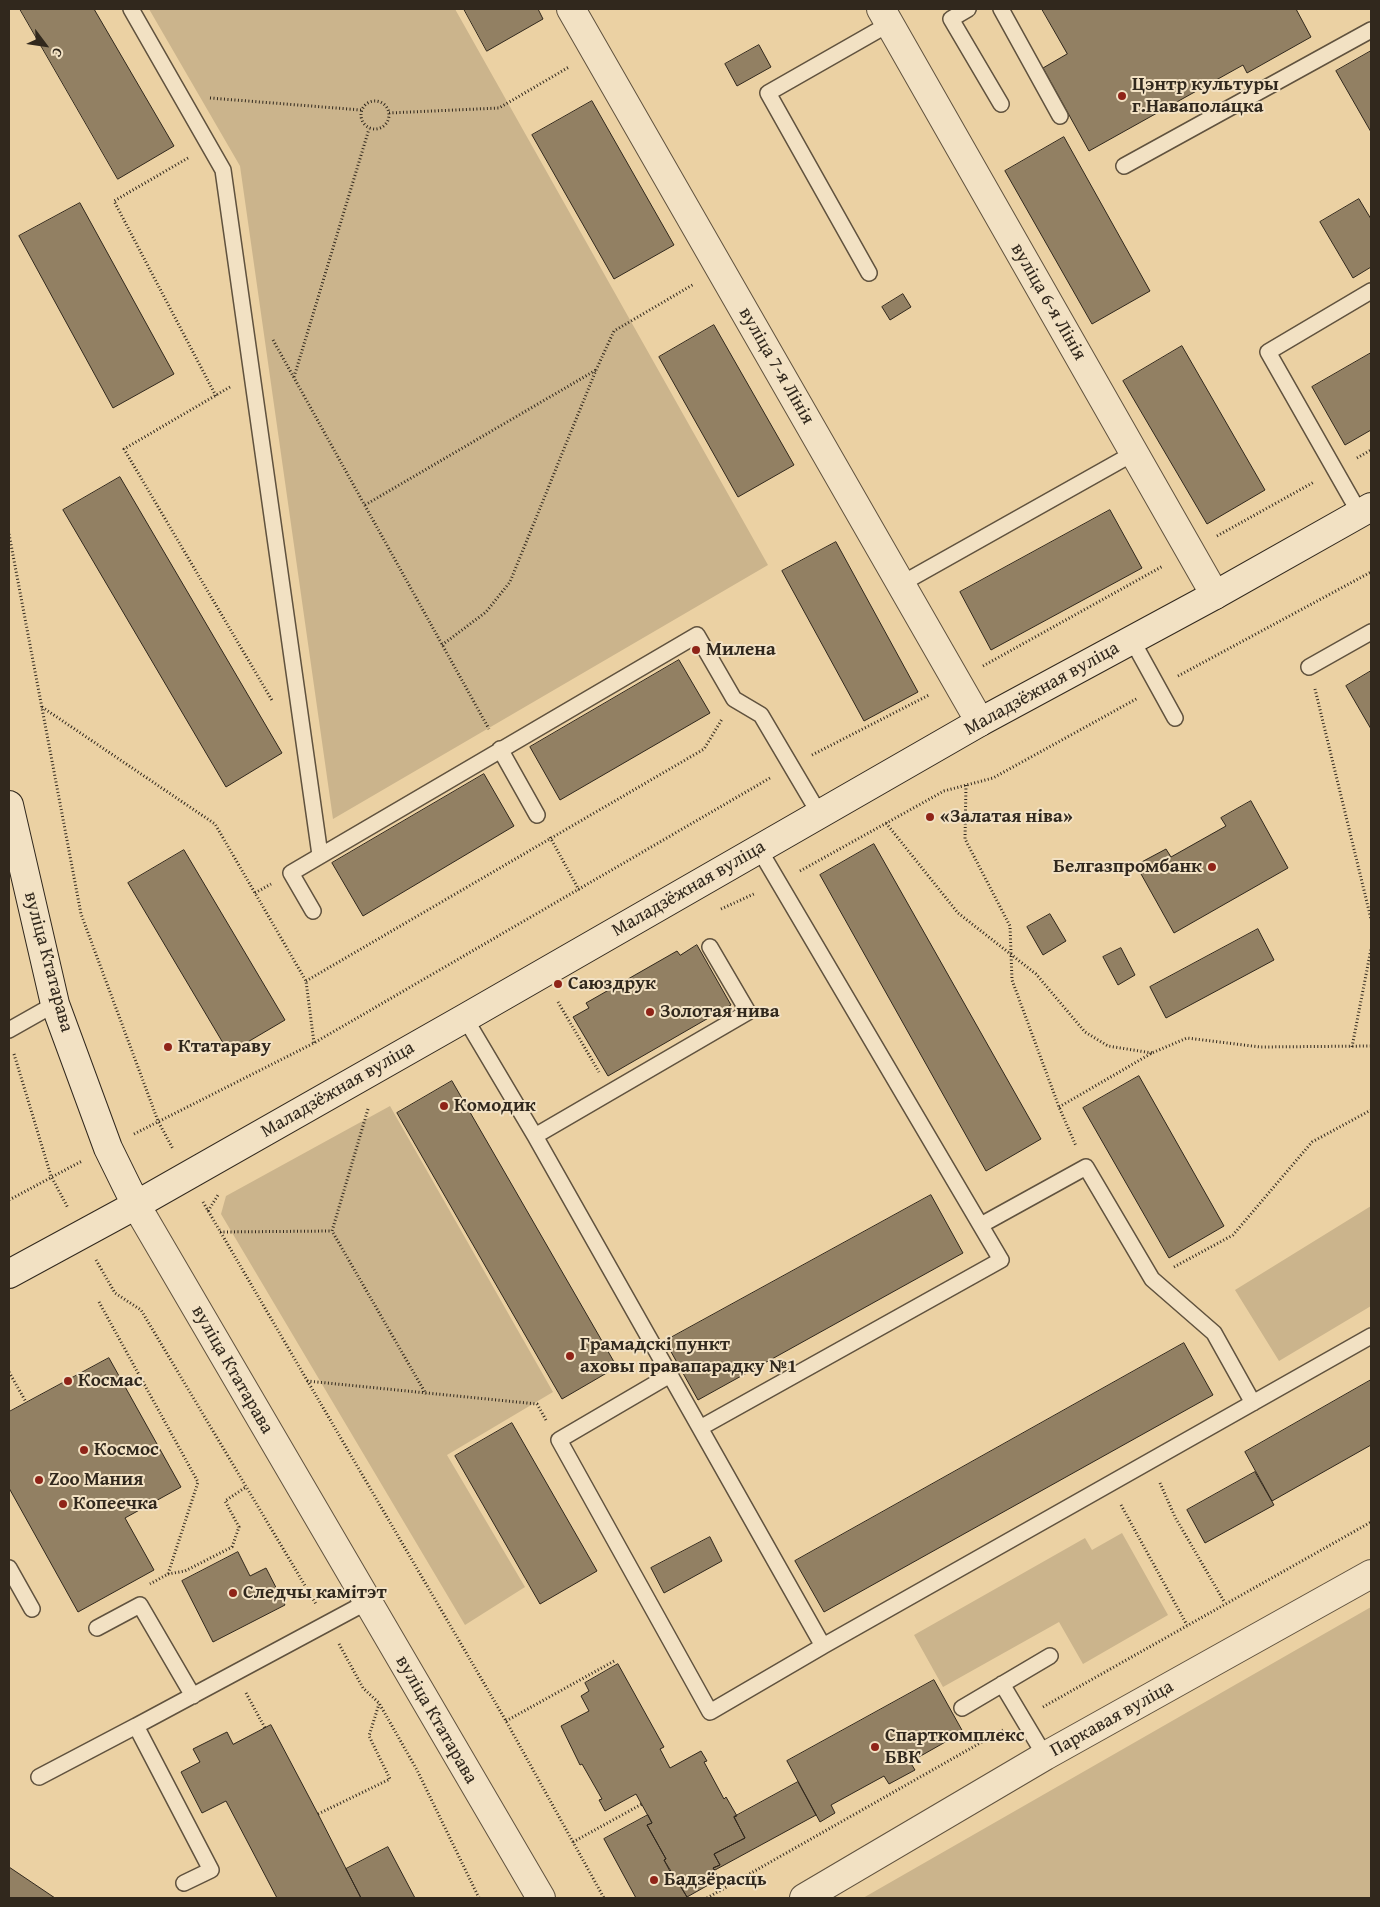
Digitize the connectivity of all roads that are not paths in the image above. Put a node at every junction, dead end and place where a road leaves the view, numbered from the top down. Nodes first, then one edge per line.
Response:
1 (131, 9) edge
2 (571, 9) edge
3 (968, 9) edge
4 (1000, 9) edge
5 (885, 16) edge
6 (1371, 30) edge
7 (1001, 104) dead end
8 (1060, 116) dead end
9 (1124, 166) dead end
10 (869, 273) dead end
11 (1371, 291) edge
12 (1134, 453) junction
13 (1365, 511) edge
14 (901, 584) junction
15 (1215, 595) junction
16 (1371, 632) edge
17 (1132, 640) junction
18 (1309, 667) road end
19 (1175, 718) dead end
20 (980, 722) junction
21 (500, 749) junction
22 (9, 805) edge
23 (537, 815) road end
24 (820, 815) junction
25 (758, 849) junction
26 (320, 855) junction
27 (313, 911) dead end
28 (710, 947) dead end
29 (55, 1004) junction
30 (465, 1018) junction
31 (10, 1037) edge
32 (535, 1136) junction
33 (136, 1205) junction
34 (981, 1225) junction
35 (9, 1274) edge
36 (1371, 1336) edge
37 (670, 1376) junction
38 (1253, 1403) junction
39 (700, 1428) junction
40 (9, 1568) edge
41 (1371, 1574) edge
42 (367, 1602) junction
43 (32, 1609) dead end
44 (97, 1628) dead end
45 (823, 1646) junction
46 (1050, 1656) dead end
47 (1002, 1684) junction
48 (193, 1696) junction
49 (962, 1708) dead end
50 (136, 1726) junction
51 (1045, 1756) junction
52 (39, 1778) dead end
53 (184, 1883) dead end
54 (542, 1898) edge
55 (804, 1898) edge

1 - 26 lane
2 - 14 street, вуліца 7-я Лінія
3 - 7 lane
4 - 8 lane
5 - 10 lane
5 - 12 street, вуліца 6-я Лінія
6 - 9 lane
11 - 13 lane
12 - 14 lane
12 - 15 street, вуліца 6-я Лінія
13 - 15 street, Маладзёжная вуліца
14 - 20 street, вуліца 7-я Лінія
15 - 17 street, Маладзёжная вуліца
16 - 18 lane
17 - 19 lane
17 - 20 street, Маладзёжная вуліца
20 - 24 street, Маладзёжная вуліца
21 - 23 lane
21 - 24 lane
21 - 26 lane
22 - 29 street, вуліца Ктатарава
24 - 25 street, Маладзёжная вуліца
25 - 30 street, Маладзёжная вуліца
25 - 34 lane
26 - 27 lane
28 - 32 lane
29 - 31 lane
29 - 33 street, вуліца Ктатарава
30 - 32 lane
30 - 33 street, Маладзёжная вуліца
32 - 37 lane
33 - 35 street, Маладзёжная вуліца
33 - 42 street, вуліца Ктатарава
34 - 38 lane
34 - 39 lane
36 - 38 lane
37 - 39 lane
37 - 45 lane
38 - 45 lane
39 - 45 lane
40 - 43 lane
41 - 51 street, Паркавая вуліца
42 - 48 lane
42 - 54 street, вуліца Ктатарава
44 - 48 lane
46 - 47 lane
47 - 49 lane
47 - 51 lane
48 - 50 lane
50 - 52 lane
50 - 53 lane
51 - 55 street, Паркавая вуліца

